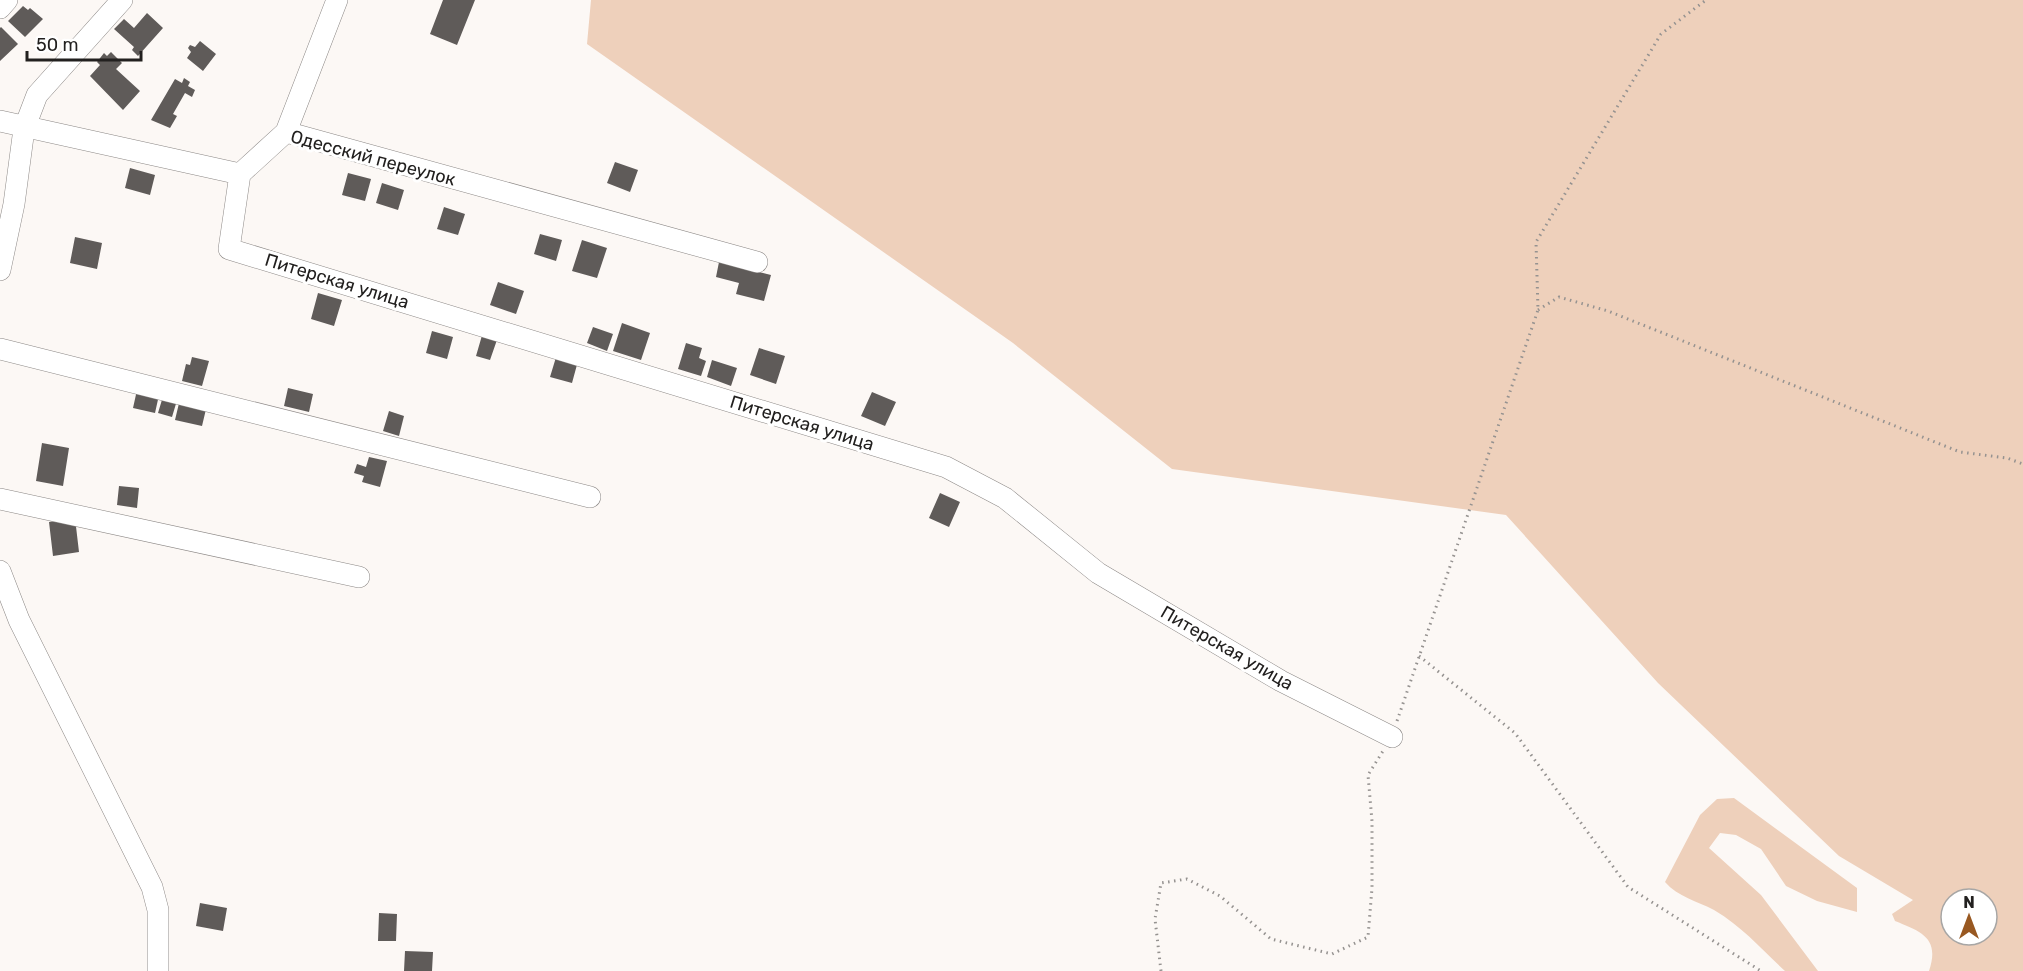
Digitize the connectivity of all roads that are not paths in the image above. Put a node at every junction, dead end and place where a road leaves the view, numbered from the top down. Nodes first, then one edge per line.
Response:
1 (8, 0) edge
2 (122, 0) edge
3 (337, 0) edge
4 (0, 8) edge
5 (0, 121) edge
6 (24, 129) junction
7 (286, 132) junction
8 (240, 174) junction
9 (757, 262) dead end
10 (0, 270) edge
11 (0, 349) edge
12 (590, 497) dead end
13 (0, 499) edge
14 (0, 571) edge
15 (359, 577) dead end
16 (1392, 737) road end
17 (158, 971) edge

1 - 4 street
2 - 6 street
3 - 7 street
5 - 6 street
6 - 8 street
6 - 10 street
7 - 8 street, Одесский переулок
7 - 9 street, Одесский переулок
8 - 16 street, Питерская улица
11 - 12 street
13 - 15 street
14 - 17 street

